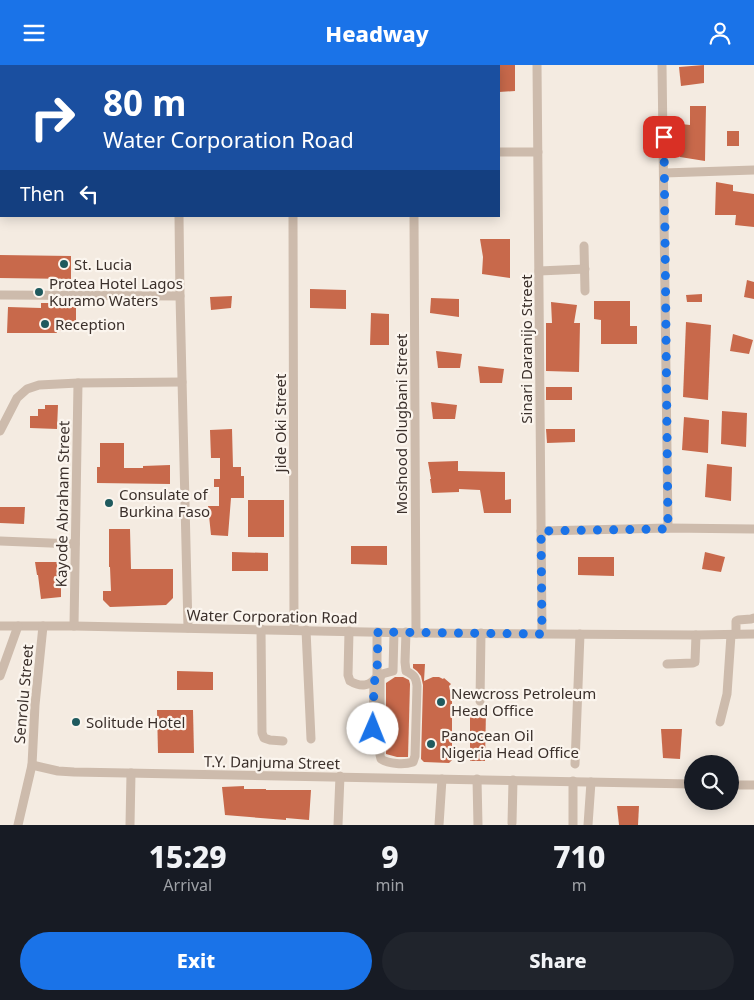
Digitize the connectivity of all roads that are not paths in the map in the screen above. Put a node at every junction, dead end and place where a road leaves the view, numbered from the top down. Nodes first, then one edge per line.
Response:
1 (537, 65) edge
2 (662, 65) edge
3 (500, 152) edge
4 (538, 153) junction
5 (754, 170) edge
6 (664, 173) junction
7 (179, 217) edge
8 (293, 217) edge
9 (414, 217) edge
10 (584, 246) dead end
11 (585, 269) junction
12 (539, 271) junction
13 (585, 291) dead end
14 (0, 295) edge
15 (180, 295) junction
16 (182, 382) junction
17 (78, 383) junction
18 (0, 431) edge
19 (668, 529) junction
20 (754, 529) edge
21 (541, 531) junction
22 (0, 541) edge
23 (75, 544) junction
24 (754, 618) edge
25 (74, 625) junction
26 (0, 626) edge
27 (18, 626) junction
28 (43, 627) junction
29 (188, 628) junction
30 (261, 629) junction
31 (294, 629) junction
32 (306, 630) junction
33 (348, 631) junction
34 (378, 632) junction
35 (394, 632) junction
36 (411, 632) junction
37 (481, 633) junction
38 (542, 634) junction
39 (580, 634) junction
40 (734, 634) junction
41 (754, 634) edge
42 (696, 635) junction
43 (667, 664) dead end
44 (393, 671) junction
45 (406, 671) junction
46 (0, 676) edge
47 (374, 682) junction
48 (480, 701) dead end
49 (720, 722) dead end
50 (373, 729) dead end
51 (311, 739) dead end
52 (283, 741) dead end
53 (574, 764) dead end
54 (32, 765) junction
55 (131, 773) junction
56 (340, 777) junction
57 (442, 779) junction
58 (477, 779) junction
59 (513, 780) junction
60 (573, 781) junction
61 (591, 782) junction
62 (684, 784) edge
63 (739, 785) edge
64 (754, 785) edge
65 (512, 823) dead end
66 (18, 825) edge
67 (130, 825) edge
68 (338, 825) edge
69 (439, 825) edge
70 (478, 825) edge
71 (573, 825) edge
72 (588, 825) edge

1 - 4 street, Sinari Daranijo Street
2 - 6 street
3 - 4 street
4 - 12 street, Sinari Daranijo Street
5 - 6 street
6 - 19 street
7 - 15 street
8 - 31 street, Jide Oki Street
9 - 36 street, Moshood Olugbani Street
10 - 11 street
11 - 12 street
11 - 13 street
12 - 21 street, Sinari Daranijo Street
14 - 15 street
15 - 16 street
16 - 17 street
16 - 29 street
17 - 18 street
17 - 23 street, Kayode Abraham Street
19 - 20 street
19 - 21 street
21 - 38 street, Sinari Daranijo Street
22 - 23 street
23 - 25 street, Kayode Abraham Street
24 - 40 street
25 - 28 street, Water Corporation Road
25 - 29 street, Water Corporation Road
26 - 27 street, Water Corporation Road
27 - 28 street, Water Corporation Road
27 - 46 street
28 - 54 street, Senrolu Street
29 - 30 street, Water Corporation Road
30 - 31 street, Water Corporation Road
30 - 52 street
31 - 32 street, Water Corporation Road
32 - 33 street, Water Corporation Road
32 - 51 street
33 - 34 street, Water Corporation Road
33 - 47 street
34 - 35 street, Water Corporation Road
34 - 47 street
35 - 36 street, Water Corporation Road
35 - 44 street
36 - 37 street, Water Corporation Road
36 - 45 street, Moshood Olugbani Street
37 - 38 street, Water Corporation Road
37 - 48 street
38 - 39 street, Water Corporation Road
39 - 42 street, Water Corporation Road
39 - 53 street
40 - 41 street, Water Corporation Road
40 - 42 street, Water Corporation Road
40 - 49 street
42 - 43 street
44 - 45 street
44 - 45 street
47 - 50 street
54 - 55 street, T.Y. Danjuma Street
54 - 66 street, Senrolu Street
55 - 56 street, T.Y. Danjuma Street
55 - 67 street
56 - 57 street, T.Y. Danjuma Street
56 - 68 street
57 - 58 street, T.Y. Danjuma Street
57 - 69 street
58 - 59 street, T.Y. Danjuma Street
58 - 70 street
59 - 60 street, T.Y. Danjuma Street
59 - 65 street
60 - 61 street, T.Y. Danjuma Street
60 - 71 street
61 - 62 street, T.Y. Danjuma Street
61 - 72 street
63 - 64 street

